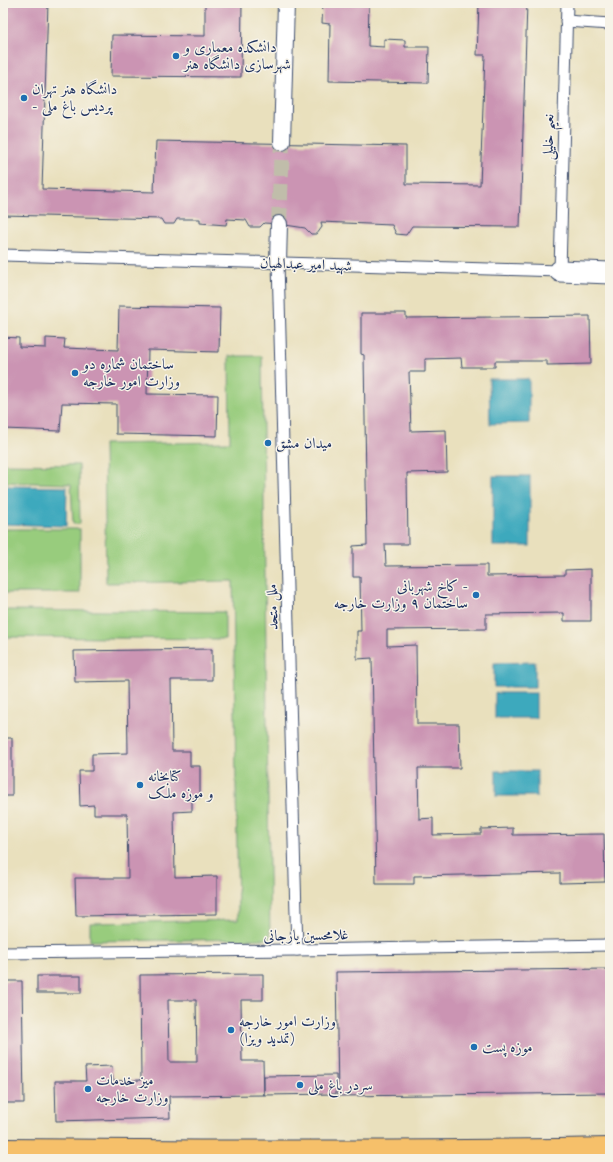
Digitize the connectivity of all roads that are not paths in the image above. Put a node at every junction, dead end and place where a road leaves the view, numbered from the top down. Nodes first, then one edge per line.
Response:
1 (286, 3) edge
2 (566, 3) edge
3 (566, 21) junction
4 (610, 24) edge
5 (282, 142) tunnel mouth
6 (279, 224) tunnel mouth
7 (3, 255) edge
8 (278, 263) junction
9 (560, 271) junction
10 (610, 273) edge
11 (610, 945) edge
12 (297, 950) junction
13 (3, 953) edge
14 (3, 1150) edge
15 (601, 1152) edge
16 (473, 1155) edge

1 - 5 street
2 - 3 lane, نعیم خلیلی
3 - 4 lane
3 - 9 lane, نعیم خلیلی
6 - 8 street
7 - 8 lane, شهید امیر عبدالهیان
8 - 9 lane, شهید امیر عبدالهیان
8 - 12 lane, ملل متحد
9 - 10 street, شهید امیر عبدالهیان
11 - 12 lane, غلامحسین یارجانی
12 - 13 lane, غلامحسین یارجانی
14 - 16 main road
15 - 16 main road

